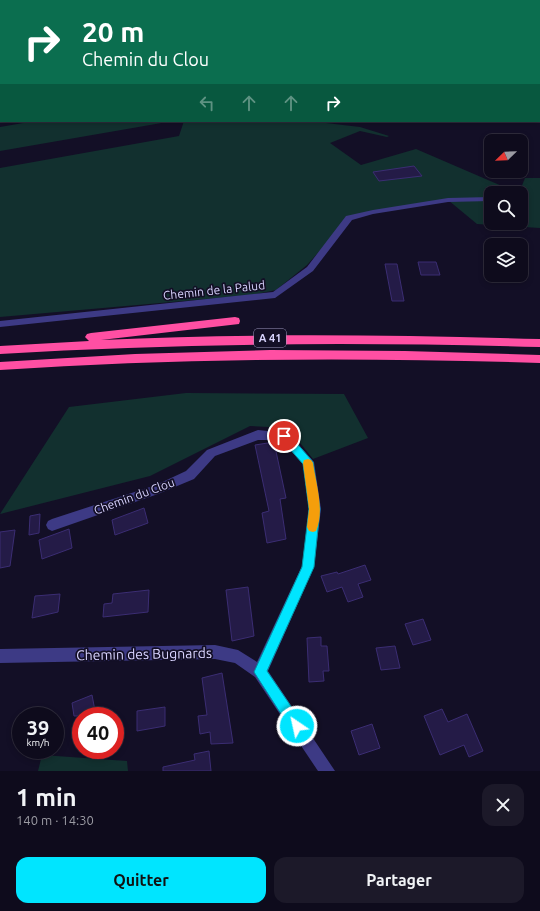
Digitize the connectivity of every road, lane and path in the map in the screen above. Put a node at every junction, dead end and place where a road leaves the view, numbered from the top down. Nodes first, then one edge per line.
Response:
1 (14, 0) edge
2 (18, 0) edge
3 (484, 199) edge
4 (235, 321) dead end
5 (0, 324) edge
6 (540, 343) edge
7 (0, 349) edge
8 (454, 356) junction
9 (540, 359) edge
10 (0, 366) edge
11 (540, 367) edge
12 (52, 525) dead end
13 (0, 656) edge
14 (260, 672) junction
15 (327, 771) edge

1 - 2 main road
3 - 5 street, Chemin de la Palud
4 - 7 highway
6 - 7 highway, A 41
8 - 9 highway, A 41
8 - 10 highway, A 41
8 - 11 highway
12 - 14 street, Chemin du Clou
13 - 14 street, Chemin des Bugnards
14 - 15 street, Chemin des Bugnards

